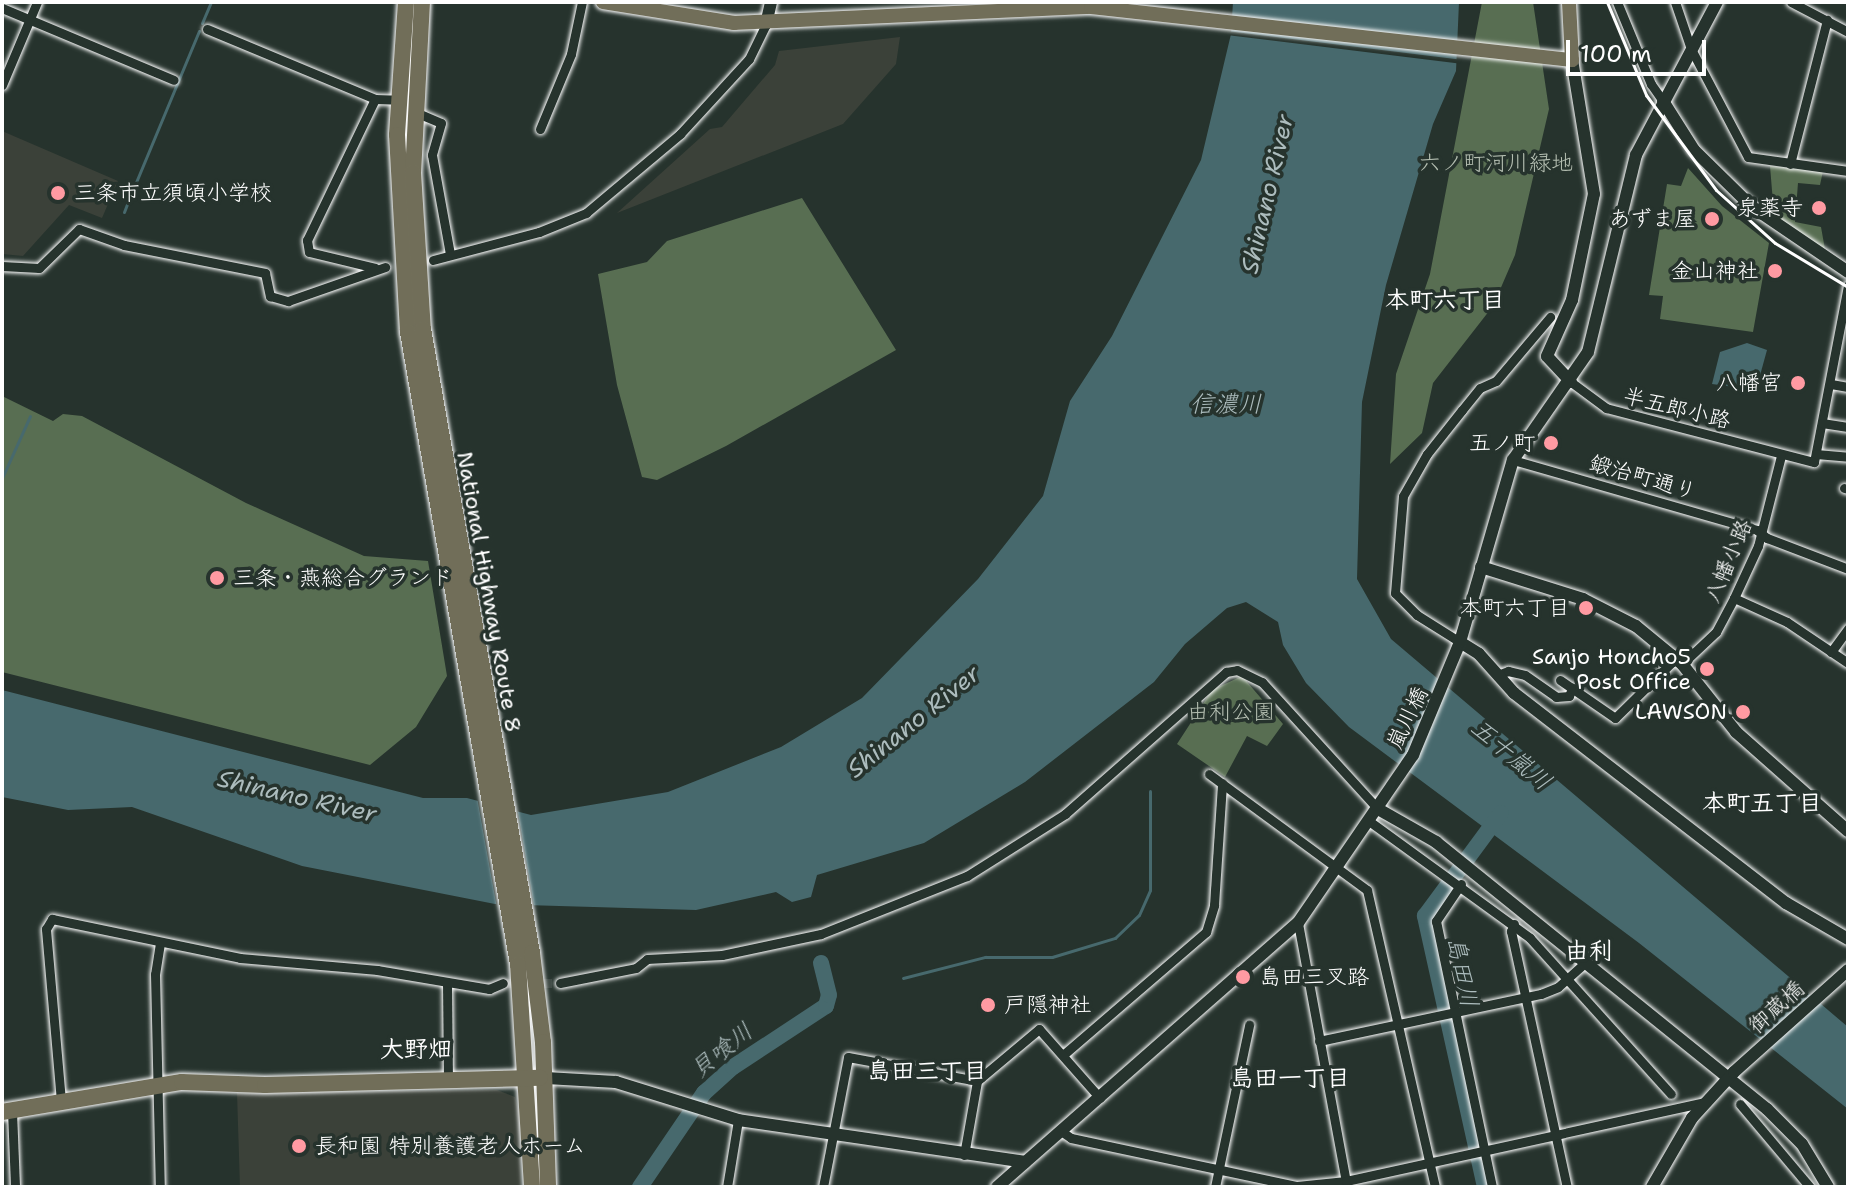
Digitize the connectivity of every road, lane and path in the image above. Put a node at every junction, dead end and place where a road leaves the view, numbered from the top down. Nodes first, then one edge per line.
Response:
1 (37, 2) edge
2 (398, 2) edge
3 (406, 2) edge
4 (422, 2) edge
5 (428, 2) edge
6 (582, 2) edge
7 (603, 2) edge
8 (696, 2) edge
9 (771, 2) edge
10 (1569, 2) edge
11 (1617, 2) edge
12 (1675, 2) edge
13 (1717, 2) edge
14 (1791, 2) edge
15 (2, 8) edge
16 (29, 20) junction
17 (698, 20) junction
18 (1827, 20) junction
19 (766, 24) junction
20 (207, 29) dead end
21 (1848, 32) edge
22 (403, 35) junction
23 (1691, 49) junction
24 (418, 58) junction
25 (1567, 60) junction
26 (5, 69) edge
27 (174, 80) dead end
28 (2, 85) edge
29 (375, 99) junction
30 (398, 100) junction
31 (1663, 101) junction
32 (415, 112) junction
33 (540, 129) dead end
34 (1790, 164) junction
35 (1848, 171) edge
36 (450, 254) junction
37 (433, 260) dead end
38 (2, 266) edge
39 (1848, 272) edge
40 (1848, 285) edge
41 (413, 309) junction
42 (1550, 317) dead end
43 (1844, 334) edge
44 (1571, 382) junction
45 (1831, 384) junction
46 (1848, 387) edge
47 (1822, 423) junction
48 (1848, 427) edge
49 (1816, 454) junction
50 (1781, 456) junction
51 (1848, 457) edge
52 (1513, 460) junction
53 (1761, 534) junction
54 (1481, 567) junction
55 (1848, 569) edge
56 (1734, 598) junction
57 (1848, 629) edge
58 (1458, 649) junction
59 (1831, 652) junction
60 (1679, 661) junction
61 (1848, 663) edge
62 (1498, 675) junction
63 (1560, 680) dead end
64 (1572, 688) junction
65 (1209, 774) dead end
66 (1222, 783) junction
67 (1378, 809) junction
68 (1369, 821) junction
69 (1848, 831) edge
70 (1338, 866) junction
71 (1461, 884) junction
72 (1298, 923) junction
73 (1514, 924) junction
74 (1848, 939) edge
75 (160, 943) junction
76 (1586, 962) junction
77 (1846, 971) edge
78 (1568, 980) junction
79 (503, 983) tunnel mouth
80 (560, 983) tunnel mouth
81 (447, 984) junction
82 (1526, 998) junction
83 (1455, 1013) junction
84 (1395, 1023) junction
85 (1249, 1025) dead end
86 (1319, 1041) junction
87 (1063, 1055) junction
88 (1731, 1075) junction
89 (538, 1078) junction
90 (448, 1080) junction
91 (977, 1081) junction
92 (159, 1084) junction
93 (1671, 1094) dead end
94 (1100, 1098) junction
95 (61, 1101) junction
96 (1706, 1102) junction
97 (1740, 1104) dead end
98 (7, 1112) edge
99 (738, 1120) junction
100 (1061, 1131) junction
101 (831, 1134) junction
102 (1556, 1135) junction
103 (1484, 1151) junction
104 (964, 1155) junction
105 (1025, 1162) junction
106 (1430, 1163) junction
107 (1218, 1172) junction
108 (1346, 1184) edge
109 (15, 1187) edge
110 (160, 1187) edge
111 (532, 1187) edge
112 (548, 1187) edge
113 (727, 1187) edge
114 (823, 1187) edge
115 (997, 1187) edge
116 (1215, 1187) edge
117 (1435, 1187) edge
118 (1492, 1187) edge
119 (1567, 1187) edge
120 (1652, 1187) edge
121 (1810, 1187) edge
122 (1828, 1187) edge

1 - 16 street
2 - 22 highway
3 - 22 highway, National Highway Route 8
4 - 24 highway, National Highway Route 8
5 - 24 highway
6 - 33 street
7 - 17 main road
8 - 17 street
9 - 19 street
10 - 25 main road
11 - 31 street
12 - 23 street
13 - 23 street, 嵐川橋
14 - 18 street
15 - 16 street
16 - 26 street
16 - 27 street
17 - 19 main road
18 - 21 street
18 - 34 street
19 - 25 main road
19 - 36 street
20 - 29 street
22 - 30 highway, National Highway Route 8
23 - 31 street, 嵐川橋
23 - 34 street
24 - 32 highway, National Highway Route 8
25 - 44 street
26 - 28 street
29 - 30 street
29 - 38 street
30 - 41 highway, National Highway Route 8
31 - 39 street
31 - 44 street, 嵐川橋
32 - 36 street
32 - 41 highway, National Highway Route 8
34 - 35 street
36 - 37 street
40 - 43 street
41 - 89 highway, National Highway Route 8
42 - 58 street
43 - 45 street
44 - 50 street, 半五郎小路
44 - 52 street, 嵐川橋
45 - 46 street
45 - 47 street
47 - 48 street
47 - 49 street
49 - 50 street, 半五郎小路
49 - 51 street
50 - 53 street, 八幡小路
52 - 53 street, 鍛治町通り
52 - 54 street, 嵐川橋
53 - 55 street, 鍛治町通り
53 - 56 street, 八幡小路
54 - 58 street, 嵐川橋
54 - 60 street
56 - 59 street
56 - 60 street, 八幡小路
57 - 59 street
58 - 62 street
58 - 67 street, 嵐川橋
59 - 61 street
60 - 64 street, 八幡小路
60 - 69 street
62 - 64 street
62 - 74 street
63 - 64 street
65 - 66 street
66 - 70 street
66 - 87 street
67 - 68 street, 嵐川橋
67 - 76 street
67 - 80 street
68 - 70 street, 嵐川橋
68 - 71 street
70 - 72 street, 嵐川橋
70 - 84 street
71 - 73 street
71 - 83 street
72 - 86 street
72 - 94 street, 嵐川橋
73 - 78 street
73 - 82 street
75 - 81 street
75 - 92 street
75 - 95 street
76 - 78 street
76 - 88 street
77 - 88 street, 御蔵橋
78 - 82 street
78 - 93 street
79 - 81 street
81 - 90 street
82 - 83 street
82 - 102 street
83 - 84 street
83 - 103 street
84 - 86 street
84 - 106 street
85 - 107 street
86 - 108 street
87 - 91 street
87 - 94 street
88 - 96 street, 御蔵橋
88 - 122 street
89 - 90 highway
89 - 99 street
89 - 111 highway, National Highway Route 8
89 - 112 highway, National Highway Route 8
90 - 92 highway
91 - 101 street
91 - 104 street
92 - 95 highway
92 - 110 street
94 - 100 street, 嵐川橋
95 - 98 highway
96 - 102 street
96 - 120 street, 御蔵橋
97 - 121 street
98 - 109 street
99 - 101 street
99 - 113 street
100 - 105 street, 嵐川橋
100 - 107 street
101 - 104 street
101 - 114 street
102 - 103 street
102 - 119 street
103 - 106 street
103 - 118 street
104 - 105 street
105 - 115 street, 嵐川橋
106 - 108 street
106 - 117 street
107 - 108 street
107 - 116 street

